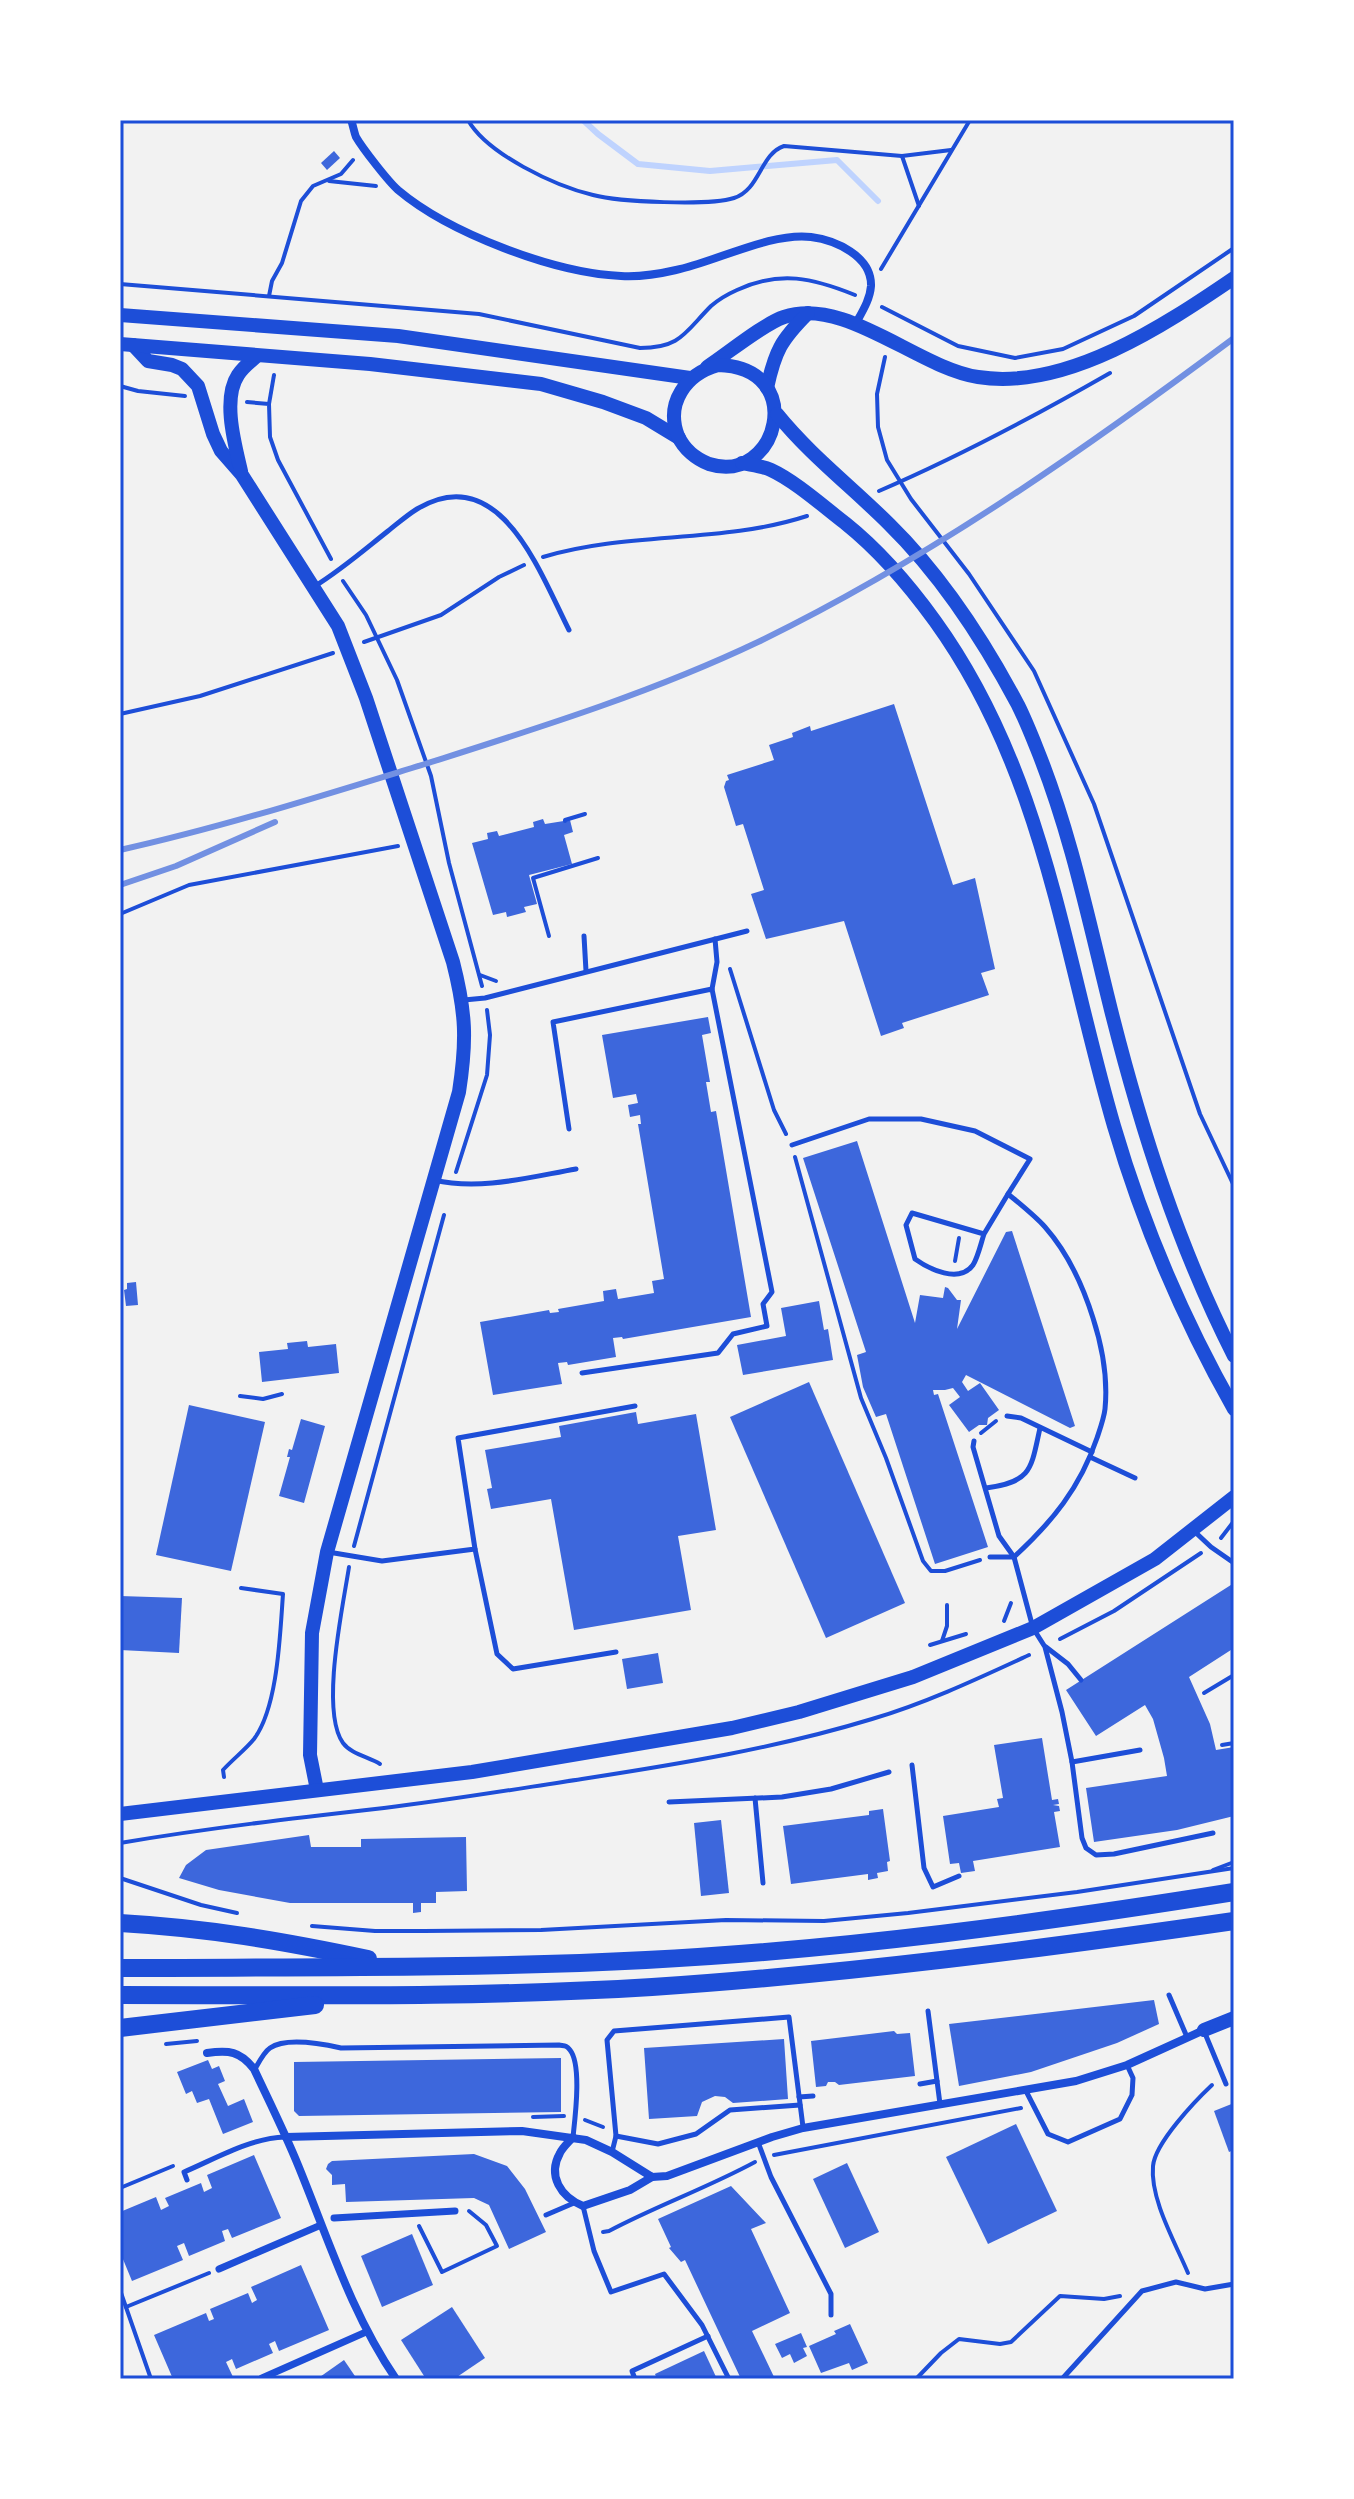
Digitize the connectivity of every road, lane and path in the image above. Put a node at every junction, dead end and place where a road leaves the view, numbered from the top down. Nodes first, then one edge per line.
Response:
1 (351, 120) edge
2 (468, 120) edge
3 (970, 120) edge
4 (364, 147) junction
5 (951, 150) junction
6 (902, 156) junction
7 (327, 180) junction
8 (395, 188) junction
9 (919, 206) junction
10 (1234, 248) edge
11 (1234, 278) edge
12 (871, 282) junction
13 (120, 284) edge
14 (857, 295) dead end
15 (269, 296) junction
16 (277, 297) junction
17 (277, 306) dead end
18 (882, 307) dead end
19 (809, 313) junction
20 (120, 315) edge
21 (855, 325) junction
22 (126, 345) edge
23 (886, 355) dead end
24 (257, 356) junction
25 (1121, 366) dead end
26 (704, 369) junction
27 (274, 375) dead end
28 (690, 378) junction
29 (120, 386) edge
30 (767, 388) junction
31 (185, 396) dead end
32 (245, 402) dead end
33 (269, 404) junction
34 (777, 414) junction
35 (679, 438) junction
36 (887, 460) dead end
37 (742, 463) junction
38 (931, 468) dead end
39 (242, 475) junction
40 (799, 519) dead end
41 (533, 560) junction
42 (337, 572) junction
43 (314, 587) junction
44 (569, 630) dead end
45 (355, 645) dead end
46 (341, 650) dead end
47 (120, 714) edge
48 (585, 814) dead end
49 (565, 821) dead end
50 (412, 843) junction
51 (598, 858) dead end
52 (120, 914) edge
53 (747, 931) dead end
54 (549, 936) dead end
55 (584, 936) dead end
56 (715, 939) junction
57 (586, 971) junction
58 (712, 989) junction
59 (485, 998) junction
60 (463, 1001) junction
61 (569, 1129) dead end
62 (792, 1145) joint
63 (576, 1169) dead end
64 (433, 1180) junction
65 (452, 1185) junction
66 (1008, 1194) junction
67 (962, 1228) junction
68 (984, 1234) junction
69 (954, 1272) junction
70 (1234, 1356) edge
71 (582, 1373) dead end
72 (282, 1394) dead end
73 (240, 1396) dead end
74 (635, 1406) dead end
75 (1234, 1409) edge
76 (1007, 1416) joint
77 (1040, 1428) junction
78 (974, 1441) joint
79 (1091, 1454) junction
80 (1135, 1478) dead end
81 (986, 1488) junction
82 (1234, 1497) edge
83 (1233, 1523) edge
84 (1194, 1531) junction
85 (1221, 1538) dead end
86 (475, 1549) junction
87 (327, 1552) junction
88 (1201, 1553) dead end
89 (351, 1557) junction
90 (990, 1557) joint
91 (1014, 1557) junction
92 (1234, 1563) edge
93 (241, 1588) dead end
94 (1012, 1598) dead end
95 (947, 1605) dead end
96 (996, 1626) dead end
97 (1033, 1628) junction
98 (972, 1633) dead end
99 (1060, 1639) dead end
100 (942, 1641) junction
101 (930, 1645) dead end
102 (1045, 1647) junction
103 (616, 1652) dead end
104 (1234, 1675) edge
105 (1081, 1680) dead end
106 (1204, 1693) dead end
107 (1234, 1743) edge
108 (1222, 1745) dead end
109 (1140, 1750) dead end
110 (1072, 1762) junction
111 (380, 1764) dead end
112 (912, 1765) dead end
113 (889, 1772) dead end
114 (224, 1777) dead end
115 (317, 1790) junction
116 (755, 1798) junction
117 (669, 1802) dead end
118 (120, 1814) edge
119 (1213, 1833) dead end
120 (1234, 1862) edge
121 (1234, 1868) edge
122 (1208, 1873) junction
123 (959, 1876) dead end
124 (120, 1878) edge
125 (763, 1883) dead end
126 (1234, 1892) edge
127 (247, 1915) dead end
128 (1234, 1921) edge
129 (120, 1923) edge
130 (311, 1926) dead end
131 (406, 1967) junction
132 (120, 1968) edge
133 (405, 1994) junction
134 (120, 1995) edge
135 (1169, 1995) dead end
136 (928, 2011) dead end
137 (1234, 2018) edge
138 (120, 2028) edge
139 (1204, 2030) junction
140 (1187, 2038) junction
141 (209, 2040) dead end
142 (166, 2044) dead end
143 (207, 2053) dead end
144 (1127, 2065) junction
145 (254, 2069) junction
146 (1222, 2074) junction
147 (937, 2081) junction
148 (920, 2084) dead end
149 (1226, 2084) dead end
150 (1026, 2091) junction
151 (813, 2096) dead end
152 (799, 2097) junction
153 (800, 2105) junction
154 (940, 2105) junction
155 (532, 2117) dead end
156 (575, 2117) junction
157 (803, 2128) junction
158 (616, 2136) junction
159 (286, 2137) junction
160 (573, 2137) junction
161 (758, 2142) junction
162 (612, 2152) junction
163 (764, 2158) junction
164 (652, 2177) junction
165 (187, 2180) dead end
166 (579, 2204) junction
167 (455, 2211) joint
168 (413, 2213) junction
169 (546, 2215) dead end
170 (334, 2218) dead end
171 (321, 2225) junction
172 (587, 2227) junction
173 (219, 2269) joint
174 (1234, 2284) edge
175 (1193, 2286) junction
176 (120, 2290) edge
177 (1142, 2291) junction
178 (126, 2307) junction
179 (831, 2315) dead end
180 (366, 2332) junction
181 (708, 2336) junction
182 (262, 2378) edge
183 (151, 2379) edge
184 (396, 2379) edge
185 (635, 2379) edge
186 (729, 2379) edge
187 (916, 2379) edge
188 (1062, 2379) edge

1 - 4 street
2 - 6 path
3 - 5 path
4 - 7 path
4 - 8 street
5 - 6 path
5 - 9 path
6 - 9 path
7 - 8 path
7 - 15 path
8 - 12 street
9 - 12 path
10 - 18 path
11 - 21 main road
12 - 21 street
13 - 15 path
14 - 16 path
15 - 16 path
16 - 17 path
19 - 21 main road
19 - 26 main road
19 - 30 main road
20 - 28 main road
22 - 24 main road
22 - 39 main road
23 - 36 path
24 - 35 main road
24 - 39 main road
25 - 38 path
26 - 28 main road
26 - 30 main road
27 - 33 path
28 - 35 main road
29 - 31 path
30 - 34 main road
32 - 33 path
33 - 42 path
34 - 37 main road
34 - 70 main road
35 - 37 main road
37 - 75 main road
39 - 43 main road
40 - 41 path
41 - 42 lane
41 - 44 lane
41 - 45 path
42 - 43 lane
42 - 59 path
43 - 50 main road
46 - 47 path
48 - 49 path
50 - 52 path
50 - 60 main road
51 - 54 path
53 - 56 lane
55 - 57 lane
56 - 57 lane
56 - 58 lane
57 - 59 lane
58 - 61 lane
58 - 71 lane
59 - 60 lane
59 - 65 path
60 - 64 main road
62 - 66 lane
62 - 90 path
63 - 65 lane
64 - 65 lane
64 - 87 main road
65 - 89 path
66 - 68 lane
66 - 79 lane
67 - 68 lane
67 - 69 path
67 - 69 lane
68 - 69 lane
72 - 73 path
74 - 86 lane
76 - 77 lane
76 - 78 path
77 - 79 lane
77 - 81 lane
78 - 81 lane
79 - 80 lane
79 - 91 lane
81 - 91 lane
82 - 84 main road
83 - 85 path
84 - 92 lane
84 - 97 main road
86 - 89 lane
86 - 103 lane
87 - 89 lane
87 - 115 main road
88 - 99 path
89 - 111 path
90 - 91 lane
91 - 97 lane
93 - 114 path
94 - 96 path
95 - 100 path
97 - 102 lane
97 - 115 main road
98 - 100 path
100 - 101 path
102 - 105 lane
102 - 110 lane
104 - 106 path
107 - 108 path
109 - 110 lane
110 - 119 lane
112 - 123 lane
113 - 116 lane
115 - 118 main road
116 - 117 lane
116 - 125 lane
120 - 122 path
121 - 122 path
122 - 130 path
124 - 127 path
126 - 131 highway
128 - 133 highway
129 - 131 highway
131 - 132 highway
133 - 134 highway
133 - 138 highway
135 - 140 lane
136 - 147 lane
137 - 139 main road
139 - 140 street
139 - 146 lane
140 - 144 street
141 - 142 path
143 - 145 street
144 - 150 street
144 - 150 lane
145 - 156 lane
145 - 159 street
146 - 149 lane
146 - 175 path
147 - 148 lane
147 - 154 lane
150 - 154 street
151 - 152 lane
152 - 153 lane
152 - 158 lane
153 - 157 lane
153 - 158 lane
154 - 157 street
155 - 156 path
156 - 158 path
156 - 160 lane
157 - 161 street
158 - 162 lane
159 - 160 street
159 - 165 lane
159 - 171 street
160 - 162 street
160 - 166 street
161 - 163 lane
161 - 164 street
162 - 164 street
163 - 172 path
163 - 179 lane
164 - 166 street
166 - 169 lane
166 - 172 lane
167 - 168 street
167 - 168 path
168 - 170 street
171 - 173 street
171 - 180 street
172 - 181 lane
173 - 178 path
174 - 175 lane
175 - 177 lane
176 - 178 path
177 - 187 path
177 - 188 lane
178 - 183 path
180 - 182 street
180 - 184 street
181 - 185 lane
181 - 186 lane

